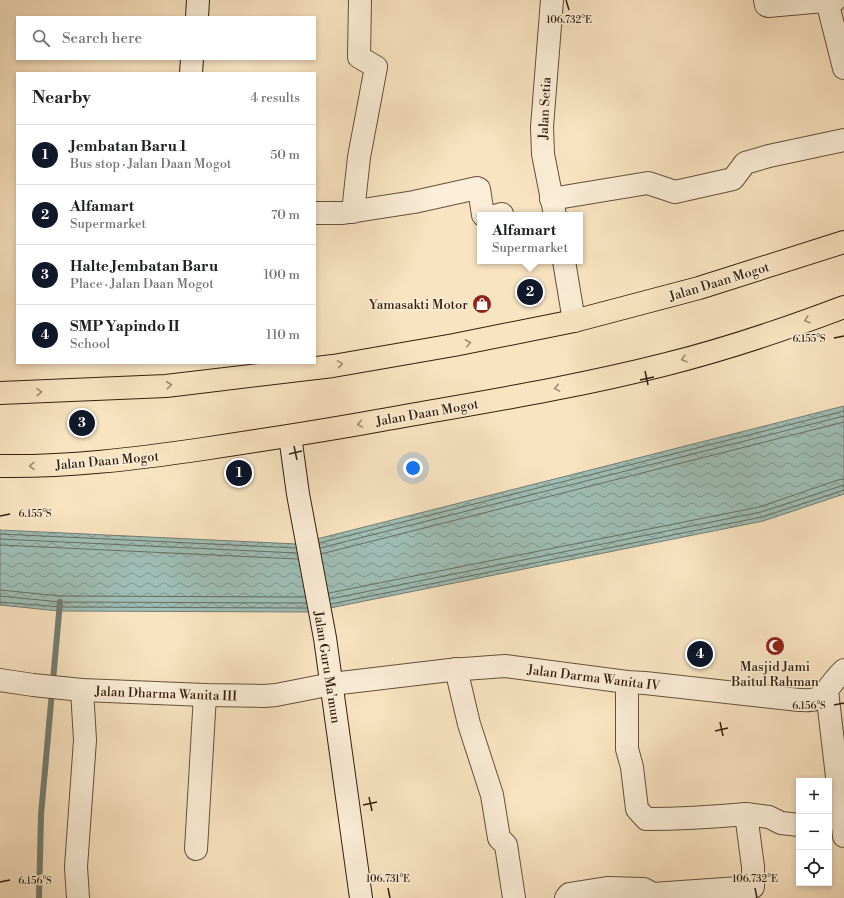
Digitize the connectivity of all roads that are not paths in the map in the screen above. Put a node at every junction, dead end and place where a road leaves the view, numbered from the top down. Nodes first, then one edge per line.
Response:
1 (198, 0) edge
2 (360, 0) edge
3 (552, 0) edge
4 (765, 0) edge
5 (831, 0) edge
6 (196, 16) edge
7 (192, 60) edge
8 (844, 68) edge
9 (191, 72) edge
10 (844, 140) edge
11 (553, 207) edge
12 (353, 212) junction
13 (492, 212) edge
14 (316, 213) edge
15 (844, 242) edge
16 (564, 264) edge
17 (844, 307) edge
18 (574, 321) junction
19 (267, 368) edge
20 (0, 393) edge
21 (290, 436) junction
22 (0, 466) edge
23 (456, 669) junction
24 (844, 670) edge
25 (0, 680) edge
26 (627, 682) junction
27 (332, 684) junction
28 (73, 689) junction
29 (827, 691) junction
30 (205, 695) junction
31 (746, 814) junction
32 (796, 824) edge
33 (839, 827) edge
34 (196, 849) dead end
35 (653, 896) edge
36 (78, 898) edge
37 (361, 898) edge
38 (514, 898) edge
39 (566, 898) edge

1 - 6 street
2 - 12 street
3 - 11 street, Jalan Setia
4 - 5 street
5 - 8 street
7 - 9 street
10 - 11 street
12 - 13 street
12 - 14 street
15 - 18 highway, Jalan Daan Mogot
16 - 18 street
17 -> 21 highway, Jalan Daan Mogot
19 -> 18 highway, Jalan Daan Mogot
20 -> 19 highway, Jalan Daan Mogot
21 -> 22 highway, Jalan Daan Mogot
21 - 27 street, Jalan Guru Ma'mun
23 - 26 street, Jalan Darma Wanita IV
23 - 27 street, Jalan Darma Wanita IV
23 - 38 street
24 - 29 street, Jalan Darma Wanita IV
25 - 28 street, Jalan Dharma Wanita III
26 - 29 street, Jalan Darma Wanita IV
26 - 31 street
27 - 30 street, Jalan Dharma Wanita III
27 - 37 street, Jalan Guru Ma'mun
28 - 30 street, Jalan Dharma Wanita III
28 - 36 street
29 - 33 street
30 - 34 street
31 - 32 street
31 - 35 street
35 - 39 street

